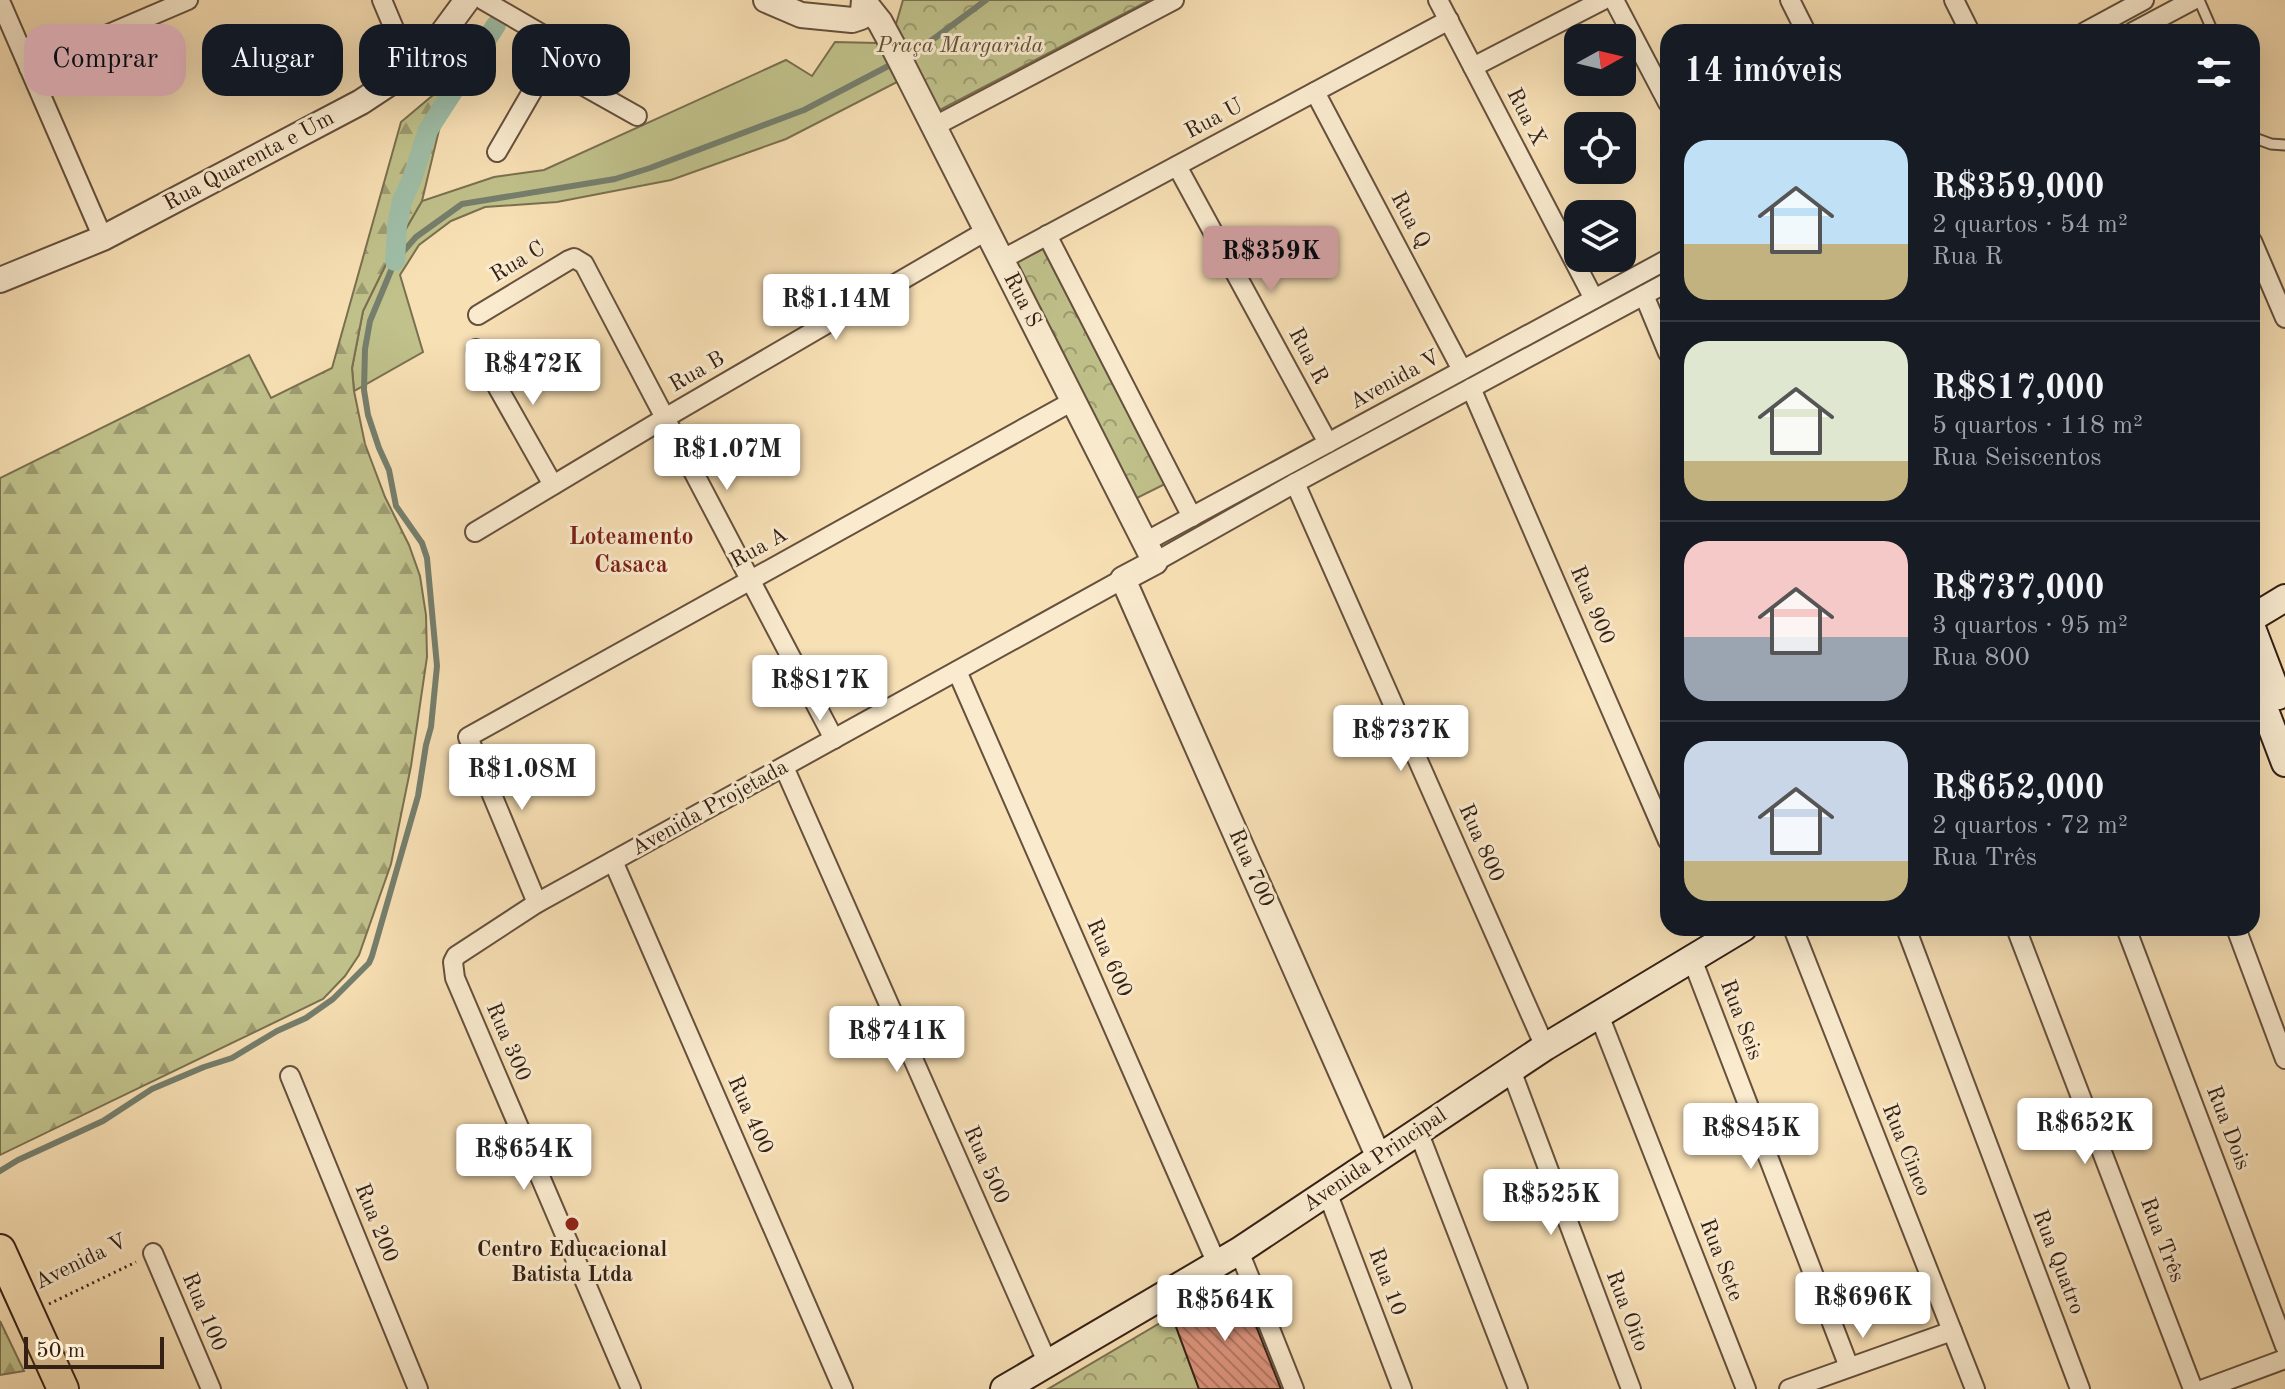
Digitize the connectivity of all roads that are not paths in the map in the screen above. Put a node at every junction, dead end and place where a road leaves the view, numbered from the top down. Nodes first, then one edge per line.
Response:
1 (188, 0) edge
2 (382, 0) edge
3 (467, 0) edge
4 (483, 0) edge
5 (766, 0) edge
6 (777, 0) edge
7 (801, 0) edge
8 (1174, 0) edge
9 (1438, 0) edge
10 (1603, 0) edge
11 (1614, 0) edge
12 (1790, 0) edge
13 (1954, 0) edge
14 (2196, 0) edge
15 (0, 1) edge
16 (2138, 2) edge
17 (858, 7) edge
18 (1449, 20) junction
19 (132, 24) edge
20 (392, 24) edge
21 (449, 24) edge
22 (524, 24) edge
23 (1802, 24) edge
24 (1966, 24) edge
25 (2099, 24) edge
26 (2163, 24) edge
27 (2209, 24) edge
28 (891, 42) junction
29 (24, 56) edge
30 (1473, 67) junction
31 (1660, 88) edge
32 (1315, 92) junction
33 (41, 96) edge
34 (370, 96) edge
35 (530, 96) edge
36 (601, 96) edge
37 (637, 116) dead end
38 (933, 127) junction
39 (2260, 140) edge
40 (2285, 145) edge
41 (497, 152) dead end
42 (1177, 166) junction
43 (986, 231) junction
44 (1047, 235) junction
45 (103, 238) junction
46 (1001, 260) junction
47 (2260, 260) edge
48 (1660, 263) edge
49 (0, 280) edge
50 (1660, 286) edge
51 (1644, 295) junction
52 (1594, 299) junction
53 (478, 315) dead end
54 (2285, 318) edge
55 (1660, 334) edge
56 (476, 349) dead end
57 (1462, 370) junction
58 (1471, 388) junction
59 (1073, 401) junction
60 (665, 418) junction
61 (1328, 443) junction
62 (1295, 483) junction
63 (553, 485) junction
64 (1192, 517) junction
65 (475, 532) dead end
66 (1150, 552) junction
67 (1123, 579) junction
68 (750, 580) junction
69 (2285, 598) edge
70 (2285, 611) edge
71 (2260, 613) edge
72 (2260, 625) edge
73 (2260, 650) edge
74 (957, 671) junction
75 (2260, 697) edge
76 (2285, 714) edge
77 (834, 739) junction
78 (2285, 763) edge
79 (784, 767) junction
80 (1660, 823) edge
81 (613, 861) junction
82 (537, 903) junction
83 (1724, 936) edge
84 (1796, 936) edge
85 (1909, 936) edge
86 (2019, 936) edge
87 (2129, 936) edge
88 (2239, 936) edge
89 (1704, 944) edge
90 (455, 978) joint
91 (1599, 1015) junction
92 (1545, 1047) junction
93 (2285, 1059) edge
94 (1511, 1070) junction
95 (290, 1076) dead end
96 (1418, 1131) junction
97 (1379, 1158) junction
98 (1327, 1192) junction
99 (0, 1250) edge
100 (153, 1253) road end
101 (1228, 1257) junction
102 (1952, 1331) junction
103 (2285, 1346) edge
104 (2285, 1359) edge
105 (1048, 1364) junction
106 (1849, 1367) junction
107 (2243, 1382) edge
108 (63, 1389) edge
109 (211, 1389) edge
110 (418, 1389) edge
111 (631, 1389) edge
112 (843, 1389) edge
113 (1004, 1389) edge
114 (1294, 1389) edge
115 (1402, 1389) edge
116 (1518, 1389) edge
117 (1631, 1389) edge
118 (1746, 1389) edge
119 (1789, 1389) edge
120 (1975, 1389) edge
121 (2080, 1389) edge
122 (2193, 1389) edge
123 (2204, 1389) edge

1 - 19 street
2 - 20 street
3 - 21 street, Rua Quarenta e Um
4 - 22 street
5 - 17 street
6 - 7 street
8 - 38 street
9 - 18 street, Rua X
10 - 30 street
11 - 31 street
12 - 23 street
13 - 24 street
14 - 26 street
14 - 27 lane
15 - 29 street
16 - 25 street
17 - 28 street
17 - 28 street
18 - 30 street, Rua X
18 - 32 street, Rua U
28 - 38 street, Rua S
30 - 52 street, Rua X
32 - 42 street, Rua U
32 - 57 street, Rua Q
33 - 45 street
34 - 45 street, Rua Quarenta e Um
35 - 41 street
36 - 37 street
38 - 43 street, Rua S
39 - 40 lane
42 - 44 street, Rua U
42 - 61 street, Rua R
43 - 46 street, Rua S
43 - 60 street, Rua B
44 - 46 street, Rua U
44 - 64 street
45 - 49 street, Rua Quarenta e Um
46 - 59 street, Rua S
47 - 54 street
48 - 52 street, Avenida V
50 - 51 street, Avenida V
51 - 55 street
51 - 58 street, Avenida V
52 - 57 street, Avenida V
53 - 60 street, Rua C
56 - 63 street
57 - 61 street, Avenida V
58 - 62 street, Avenida V
58 - 80 street, Rua 900
59 - 66 street, Rua S
59 - 68 street, Rua A
60 - 63 street, Rua B
60 - 68 street
61 - 64 street, Avenida V
62 - 66 street, Avenida V
62 - 92 street, Rua 800
63 - 65 street, Rua B
64 - 66 street, Avenida V
66 - 67 street, Avenida Projetada
67 - 74 street, Avenida Projetada
67 - 97 street, Rua 700
68 - 77 street
68 - 82 street, Rua A
69 - 71 main road
70 - 72 main road
73 - 76 main road
74 - 77 street, Avenida Projetada
74 - 101 street, Rua 600
75 - 78 main road
77 - 79 street, Avenida Projetada
79 - 81 street, Avenida Projetada
79 - 105 street, Rua 500
81 - 82 street, Avenida Projetada
81 - 112 street, Rua 400
82 - 90 street, Avenida Projetada
83 - 89 main road, Avenida Principal
84 - 102 street, Rua Cinco
85 - 121 street, Rua Quatro
86 - 122 street, Rua Três
87 - 103 street, Rua Dois
88 - 93 street
89 - 91 main road, Avenida Principal
89 - 106 street, Rua Seis
90 - 111 street, Rua 300
91 - 92 main road, Avenida Principal
91 - 118 street, Rua Sete
92 - 94 main road, Avenida Principal
94 - 96 main road, Avenida Principal
94 - 117 street, Rua Oito
95 - 110 street, Rua 200
96 - 97 main road, Avenida Principal
96 - 116 street
97 - 98 main road, Avenida Principal
98 - 101 main road, Avenida Principal
98 - 115 street, Rua 10
99 - 108 main road
100 - 109 street, Rua 100
101 - 105 main road, Avenida Principal
101 - 114 street, Rua 600
102 - 106 street
102 - 120 street, Rua Cinco
104 - 107 street
105 - 113 main road, Avenida Principal
106 - 119 street
107 - 123 street

